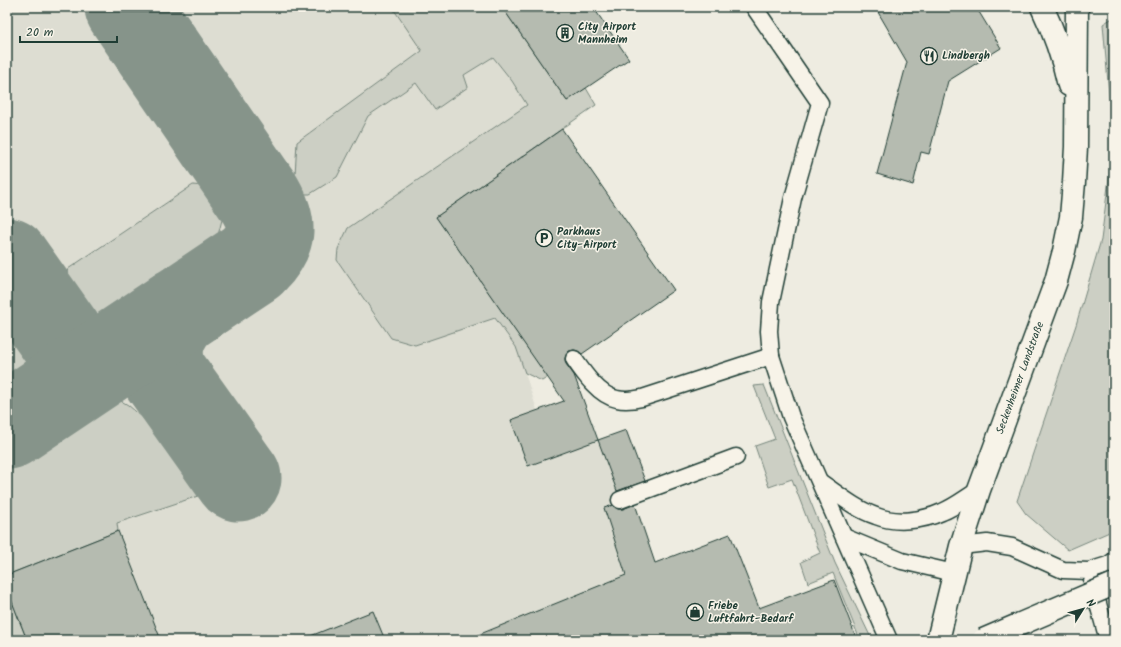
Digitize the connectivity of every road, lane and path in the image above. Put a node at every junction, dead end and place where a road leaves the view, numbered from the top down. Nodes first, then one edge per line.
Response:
1 (754, 7) edge
2 (1073, 7) edge
3 (1077, 7) edge
4 (1046, 16) edge
5 (1075, 112) junction
6 (771, 356) junction
7 (574, 359) dead end
8 (736, 457) dead end
9 (820, 482) junction
10 (979, 490) junction
11 (620, 500) dead end
12 (844, 537) junction
13 (961, 546) junction
14 (1114, 561) edge
15 (1089, 571) junction
16 (954, 573) junction
17 (1114, 584) edge
18 (889, 640) edge
19 (938, 640) edge
20 (983, 640) edge
21 (1108, 640) edge

1 - 6 lane
2 - 4 main road
3 - 5 main road, Seckenheimer Landstraße
4 - 5 main road, Seckenheimer Landstraße
5 - 10 main road, Seckenheimer Landstraße
6 - 7 lane
6 - 9 lane
8 - 11 lane
9 - 10 lane
9 - 12 lane
10 - 13 main road, Seckenheimer Landstraße
12 - 16 lane
12 - 18 lane
13 - 15 lane
13 - 16 main road, Seckenheimer Landstraße
14 - 15 lane
15 - 21 lane
16 - 19 main road, Seckenheimer Landstraße
17 - 20 main road, bridge

